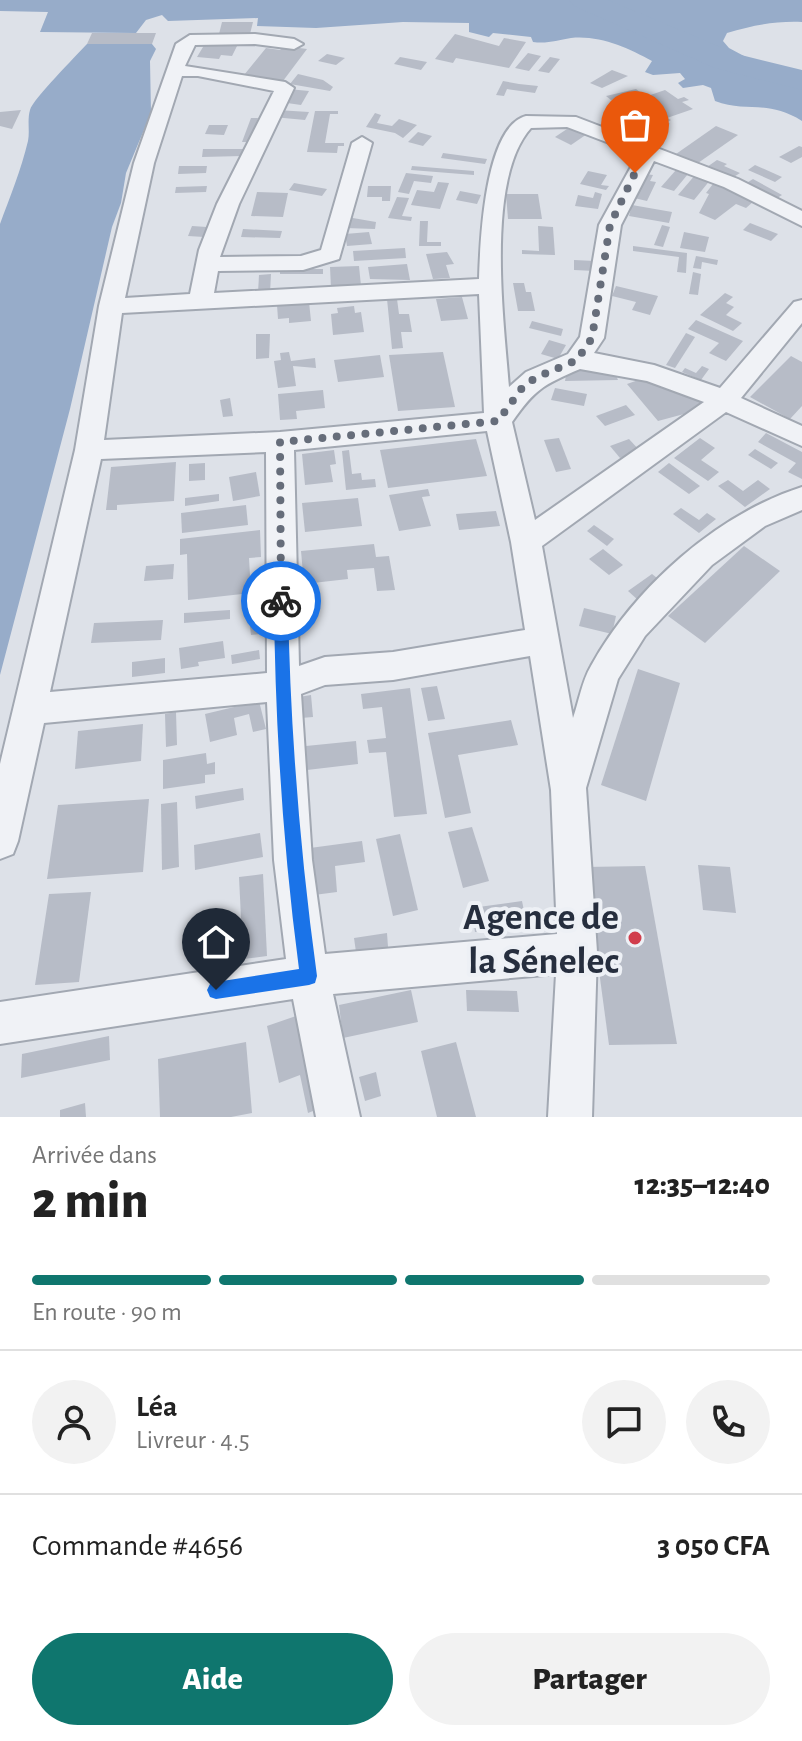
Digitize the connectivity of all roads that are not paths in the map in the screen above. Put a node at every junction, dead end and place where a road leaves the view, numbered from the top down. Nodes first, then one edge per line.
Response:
1 (294, 44) dead end
2 (174, 71) junction
3 (362, 143) dead end
4 (650, 150) junction
5 (802, 219) edge
6 (208, 264) junction
7 (490, 286) junction
8 (201, 300) junction
9 (111, 306) junction
10 (802, 307) edge
11 (577, 360) junction
12 (725, 400) junction
13 (498, 421) junction
14 (802, 436) edge
15 (280, 442) junction
16 (89, 450) junction
17 (802, 498) edge
18 (526, 542) junction
19 (545, 640) junction
20 (282, 686) junction
21 (30, 709) junction
22 (569, 790) junction
23 (0, 841) edge
24 (577, 952) junction
25 (309, 976) junction
26 (0, 1023) edge
27 (338, 1117) edge
28 (570, 1117) edge

1 - 2 street
2 - 6 street
2 - 9 street
3 - 6 street
4 - 5 street
4 - 7 street
4 - 11 street
6 - 8 street
7 - 8 street
7 - 13 street
8 - 9 street
9 - 16 street
10 - 12 street
11 - 12 street
11 - 13 street
12 - 14 street
12 - 18 street
13 - 15 street
13 - 18 street
15 - 16 street
15 - 20 street
16 - 21 street
17 - 22 street
18 - 19 street
19 - 20 street
19 - 22 street
20 - 21 street
20 - 25 street
21 - 23 street
22 - 24 street
24 - 25 street
24 - 28 street
25 - 26 street
25 - 27 street

